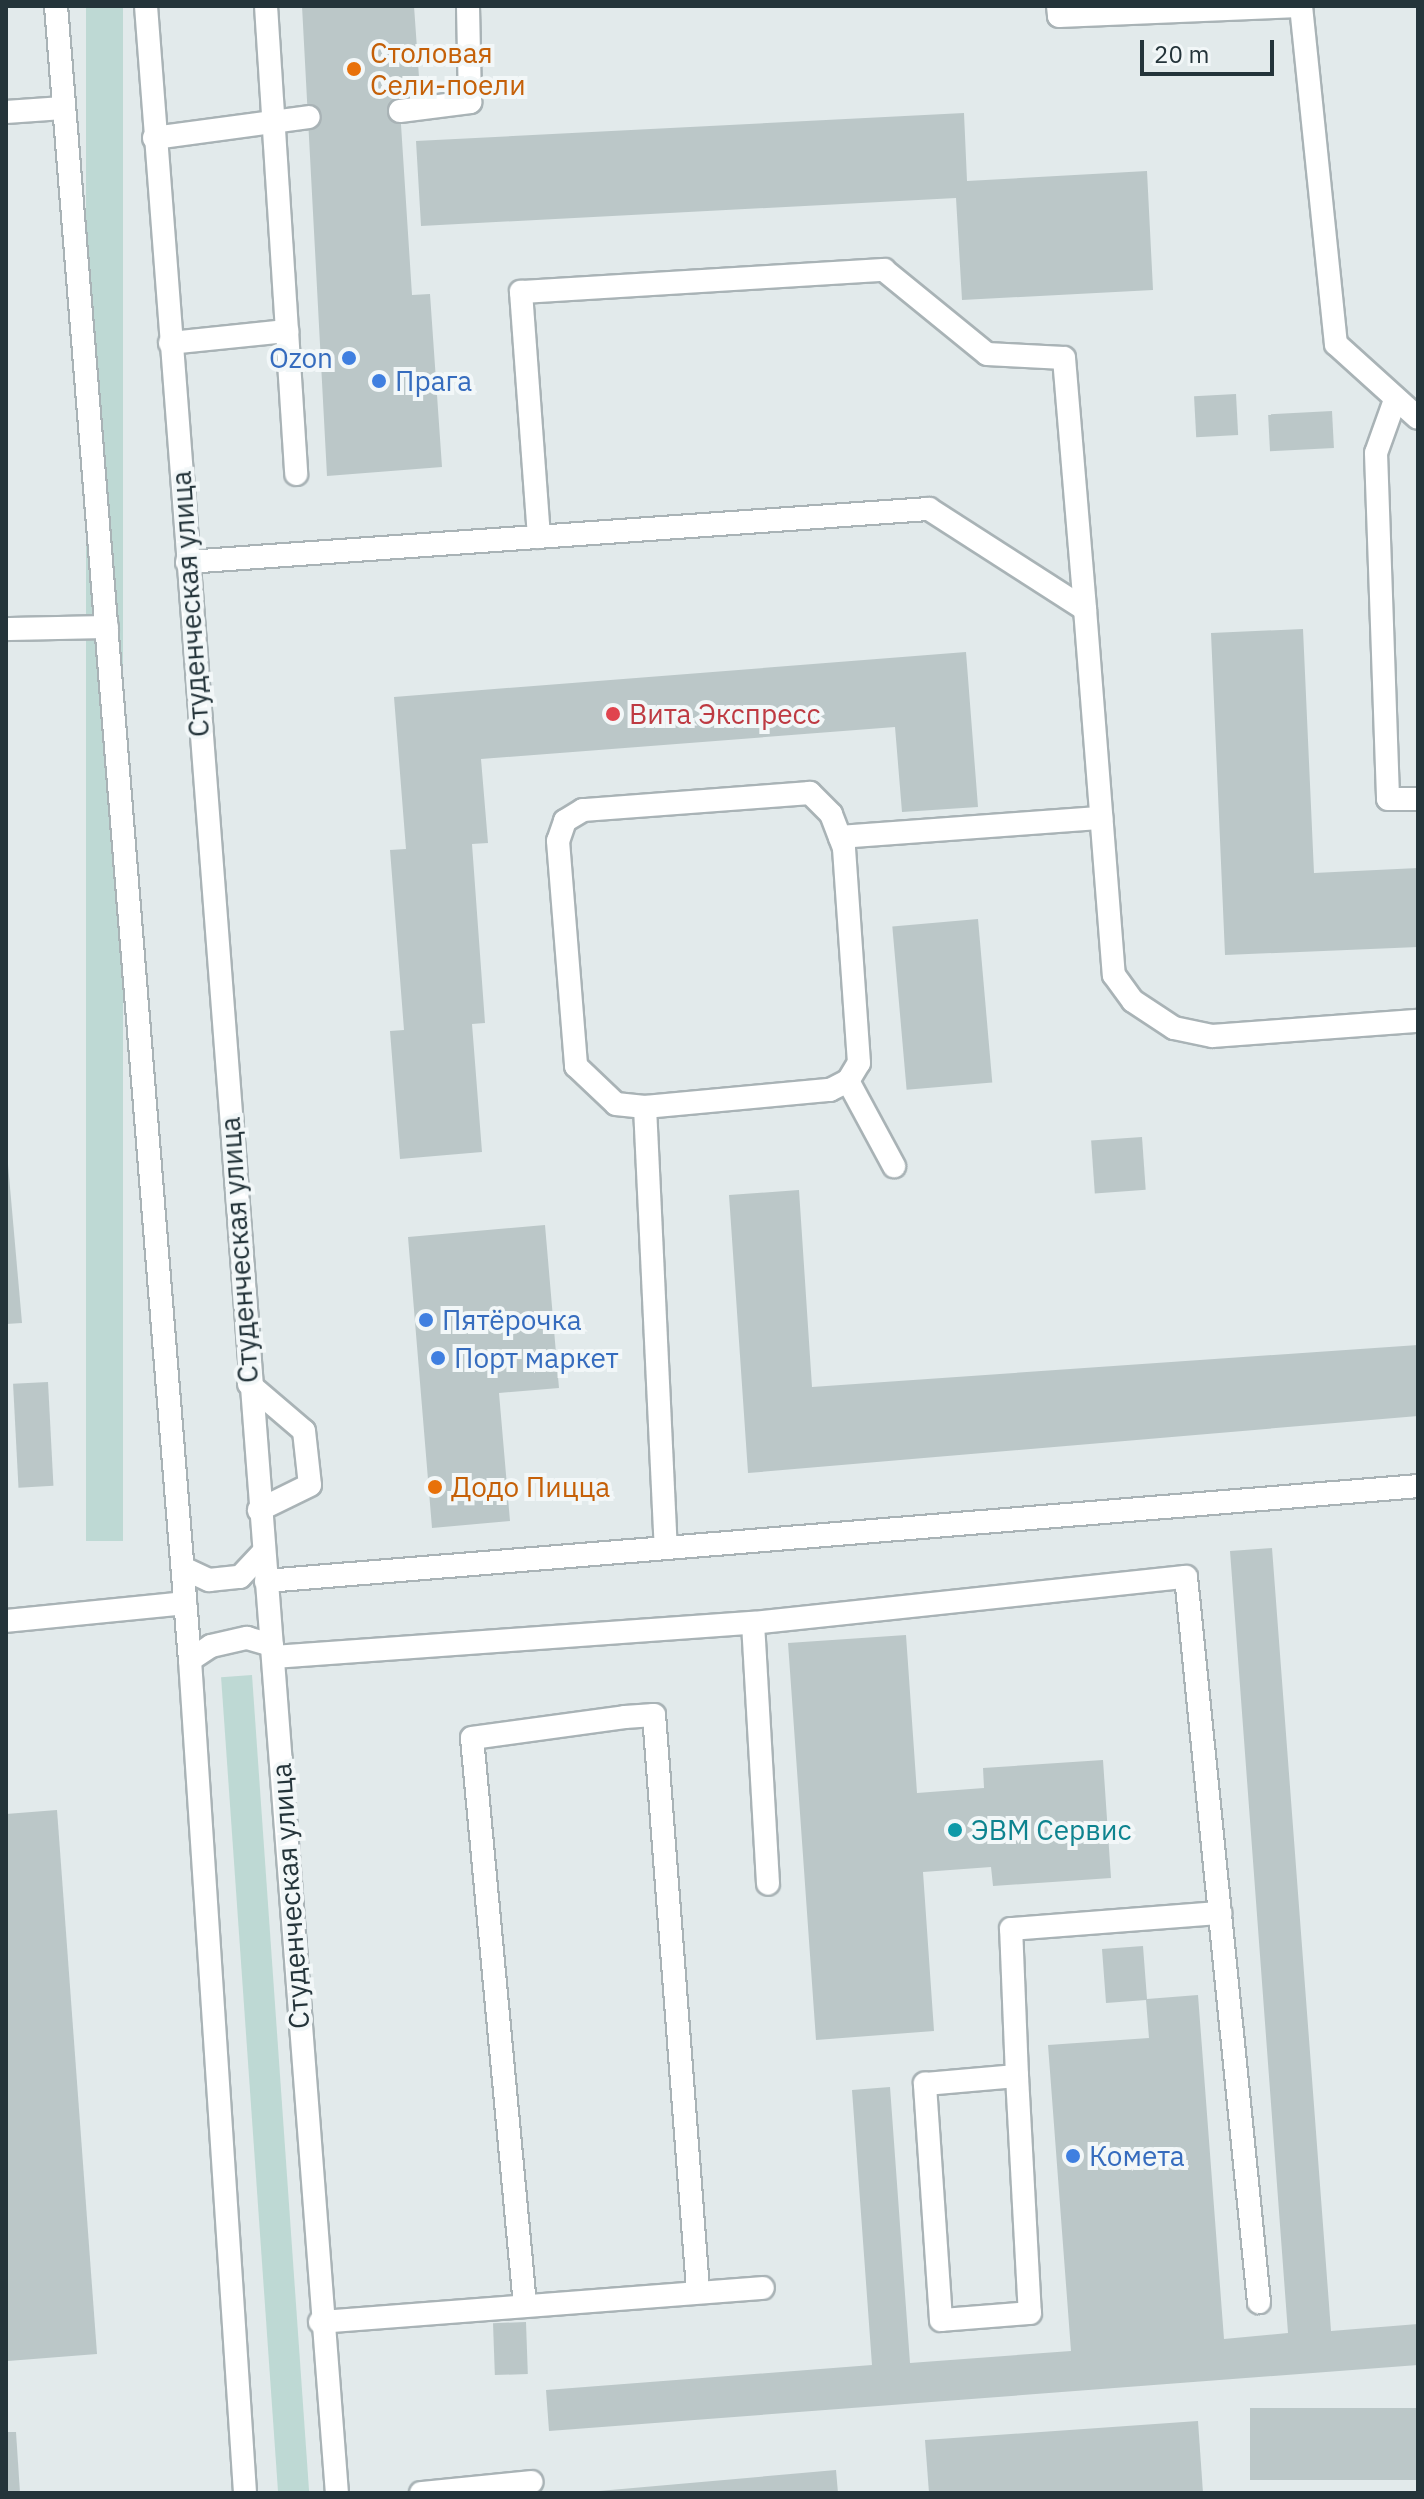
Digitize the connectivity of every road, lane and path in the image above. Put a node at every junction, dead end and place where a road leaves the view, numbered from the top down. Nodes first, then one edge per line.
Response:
1 (56, 6) edge
2 (146, 6) edge
3 (266, 6) edge
4 (468, 6) edge
5 (1058, 6) edge
6 (1293, 6) edge
7 (1301, 6) edge
8 (63, 108) junction
9 (400, 111) dead end
10 (6, 112) edge
11 (309, 117) dead end
12 (273, 122) junction
13 (154, 138) junction
14 (287, 331) junction
15 (170, 343) junction
16 (1395, 400) junction
17 (1418, 418) edge
18 (296, 474) dead end
19 (539, 537) junction
20 (187, 562) junction
21 (1085, 609) junction
22 (107, 627) junction
23 (6, 629) edge
24 (1418, 799) edge
25 (1101, 818) junction
26 (840, 837) junction
27 (1418, 1021) edge
28 (848, 1081) junction
29 (645, 1107) junction
30 (894, 1166) dead end
31 (249, 1384) junction
32 (1418, 1486) edge
33 (259, 1510) junction
34 (666, 1548) junction
35 (263, 1552) junction
36 (183, 1568) junction
37 (266, 1581) junction
38 (185, 1603) junction
39 (6, 1621) edge
40 (753, 1623) junction
41 (273, 1651) junction
42 (190, 1660) junction
43 (768, 1884) dead end
44 (1220, 1913) junction
45 (1017, 2076) junction
46 (763, 2288) dead end
47 (698, 2290) junction
48 (1259, 2302) dead end
49 (525, 2305) junction
50 (320, 2322) junction
51 (531, 2482) dead end
52 (245, 2493) edge
53 (337, 2493) edge
54 (421, 2493) edge

1 - 8 main road
2 - 13 main road, Студенческая улица
3 - 12 main road
4 - 9 main road
5 - 6 main road
7 - 16 main road
8 - 10 main road
8 - 22 main road
11 - 12 main road
12 - 13 main road
12 - 14 main road
13 - 15 main road, Студенческая улица
14 - 15 main road
14 - 18 main road
15 - 20 main road, Студенческая улица
16 - 17 main road
16 - 24 main road
19 - 20 main road
19 - 21 main road
19 - 21 main road
20 - 31 main road, Студенческая улица
21 - 25 main road
22 - 23 main road
22 - 36 main road
25 - 26 main road
25 - 27 main road
26 - 28 main road
26 - 29 main road
28 - 29 main road
28 - 30 main road
29 - 34 main road
31 - 33 main road, Студенческая улица
31 - 33 main road
32 - 34 main road
33 - 35 main road, Студенческая улица
34 - 37 main road
35 - 36 main road
35 - 37 main road, Студенческая улица
36 - 38 main road
37 - 41 main road, Студенческая улица
38 - 39 main road
38 - 42 main road
40 - 41 main road
40 - 43 main road
40 - 44 main road
41 - 42 main road
41 - 50 main road, Студенческая улица
42 - 52 main road
44 - 45 main road
44 - 48 main road
45 - 45 main road
46 - 47 main road
47 - 49 main road
47 - 49 main road
49 - 50 main road
50 - 53 main road, Студенческая улица
51 - 54 main road

